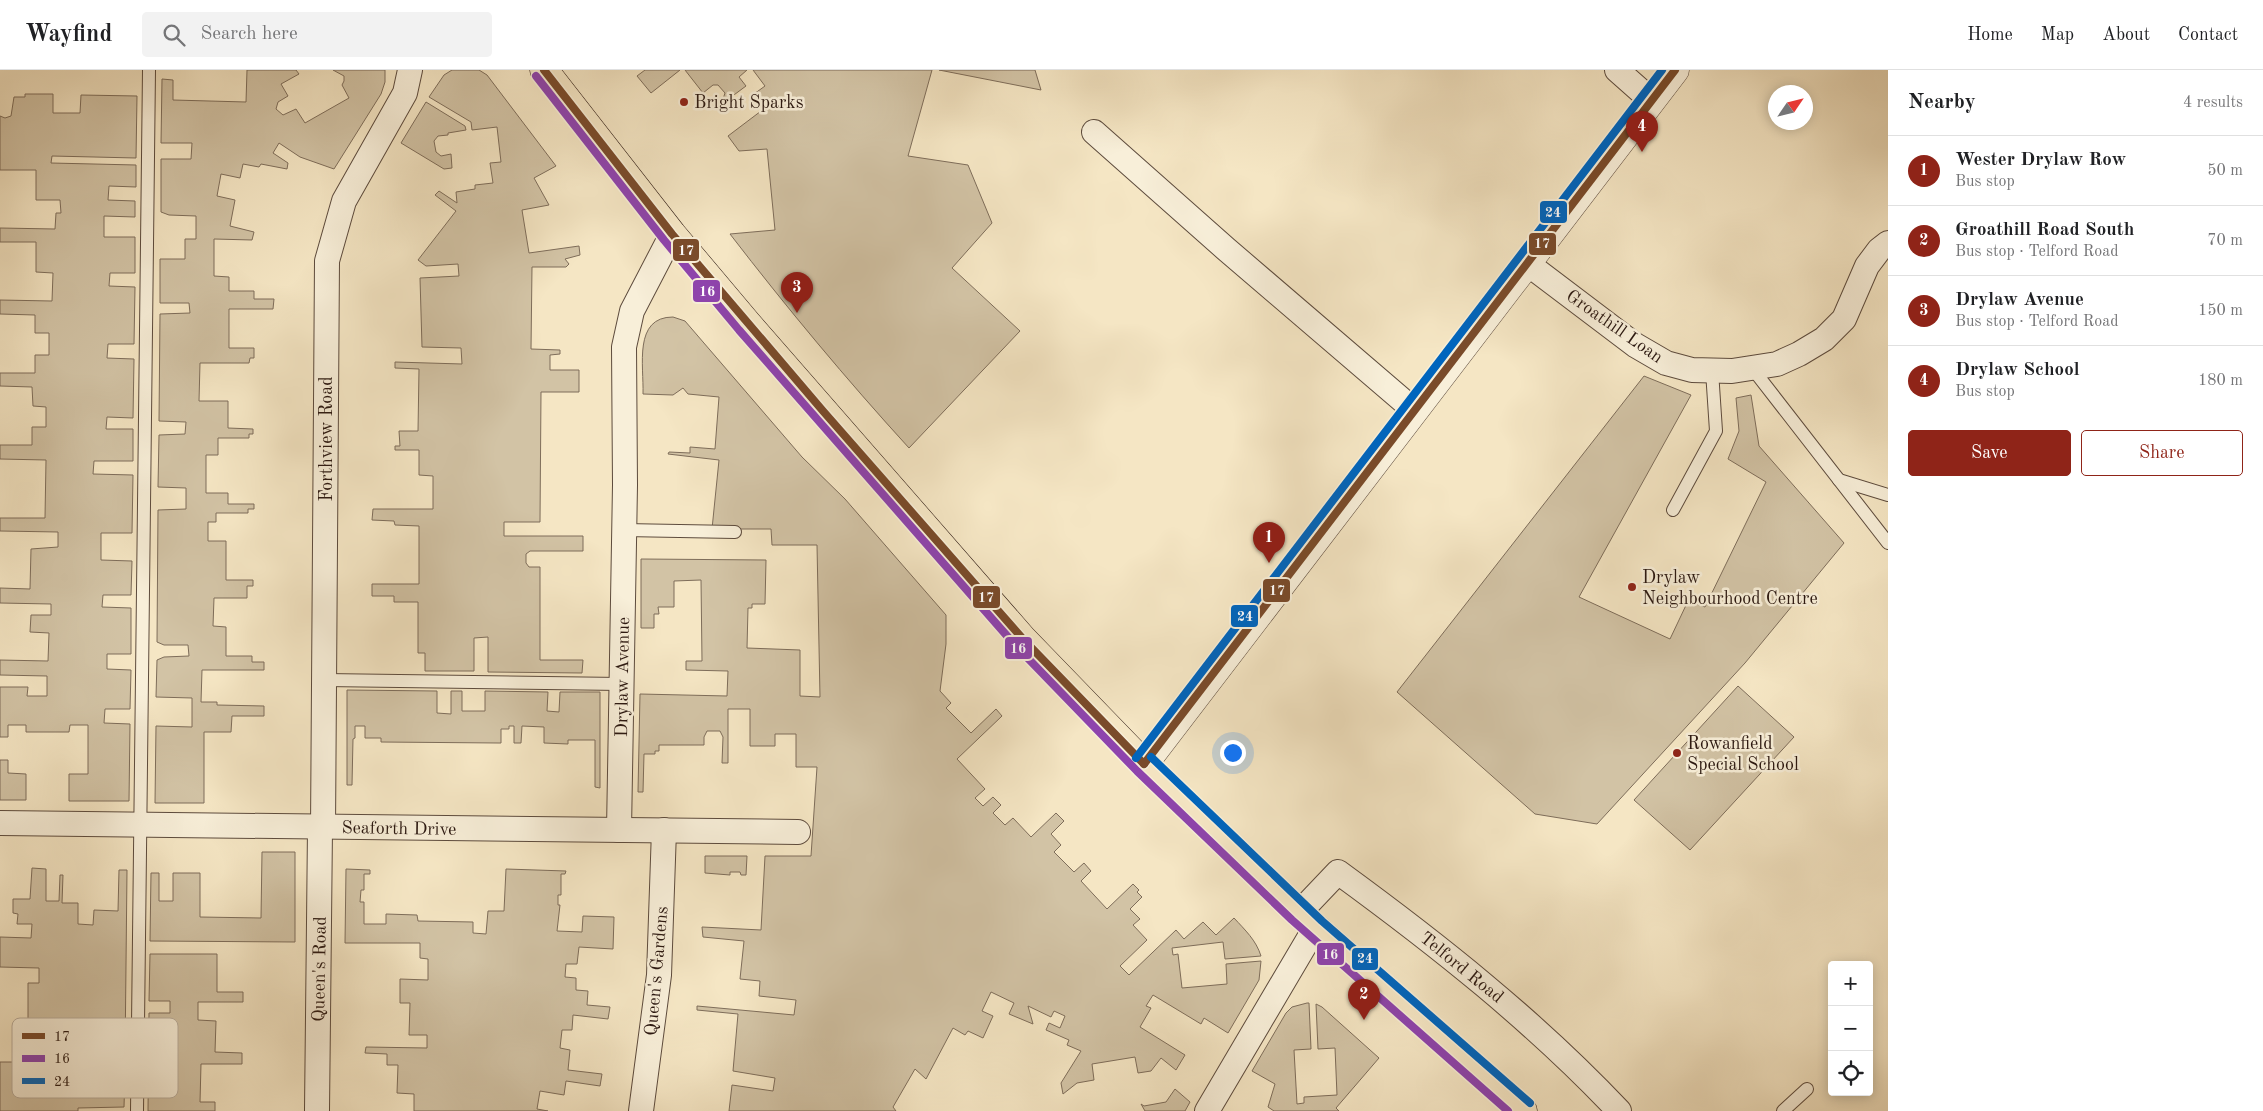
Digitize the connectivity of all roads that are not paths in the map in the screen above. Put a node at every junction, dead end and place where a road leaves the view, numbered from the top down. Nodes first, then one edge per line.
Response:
1 (149, 70) edge
2 (410, 70) edge
3 (544, 70) edge
4 (1617, 70) edge
5 (1675, 70) edge
6 (1652, 100) junction
7 (1094, 132) dead end
8 (672, 234) junction
9 (1888, 243) edge
10 (1528, 264) junction
11 (1752, 368) junction
12 (1712, 371) junction
13 (1415, 411) junction
14 (1839, 480) junction
15 (1888, 495) edge
16 (1673, 510) dead end
17 (624, 530) junction
18 (735, 532) dead end
19 (1888, 543) edge
20 (325, 680) junction
21 (621, 684) junction
22 (1144, 764) junction
23 (0, 822) edge
24 (141, 825) junction
25 (322, 828) junction
26 (619, 830) junction
27 (664, 830) junction
28 (798, 832) dead end
29 (1307, 920) junction
30 (138, 1018) edge
31 (1807, 1089) dead end
32 (137, 1098) edge
33 (137, 1111) edge
34 (317, 1111) edge
35 (641, 1111) edge
36 (1207, 1111) edge
37 (1523, 1111) edge
38 (1619, 1111) edge
39 (1783, 1111) edge

1 - 24 lane
2 - 20 street, Forthview Road
3 - 8 main road
4 - 6 street
5 - 6 street
6 - 10 street
7 - 13 street
8 - 17 street, Drylaw Avenue
8 - 22 main road
9 - 11 street, Groathill Loan
10 - 12 street, Groathill Loan
10 - 13 street
11 - 12 street, Groathill Loan
11 - 14 lane
12 - 16 lane
13 - 22 street
14 - 15 lane
14 - 19 lane
17 - 18 lane
17 - 21 street, Drylaw Avenue
20 - 21 lane
20 - 25 street, Forthview Road
21 - 26 street, Drylaw Avenue
22 - 29 main road
23 - 24 street, Seaforth Drive
24 - 25 street, Seaforth Drive
24 - 30 lane
25 - 26 street, Seaforth Drive
25 - 34 street, Queen's Road
26 - 27 street, Seaforth Drive
27 - 28 street, Seaforth Drive
27 - 35 street, Queen's Gardens
29 - 36 street
29 - 37 main road
29 - 38 street, Telford Road
31 - 39 lane
32 - 33 lane

